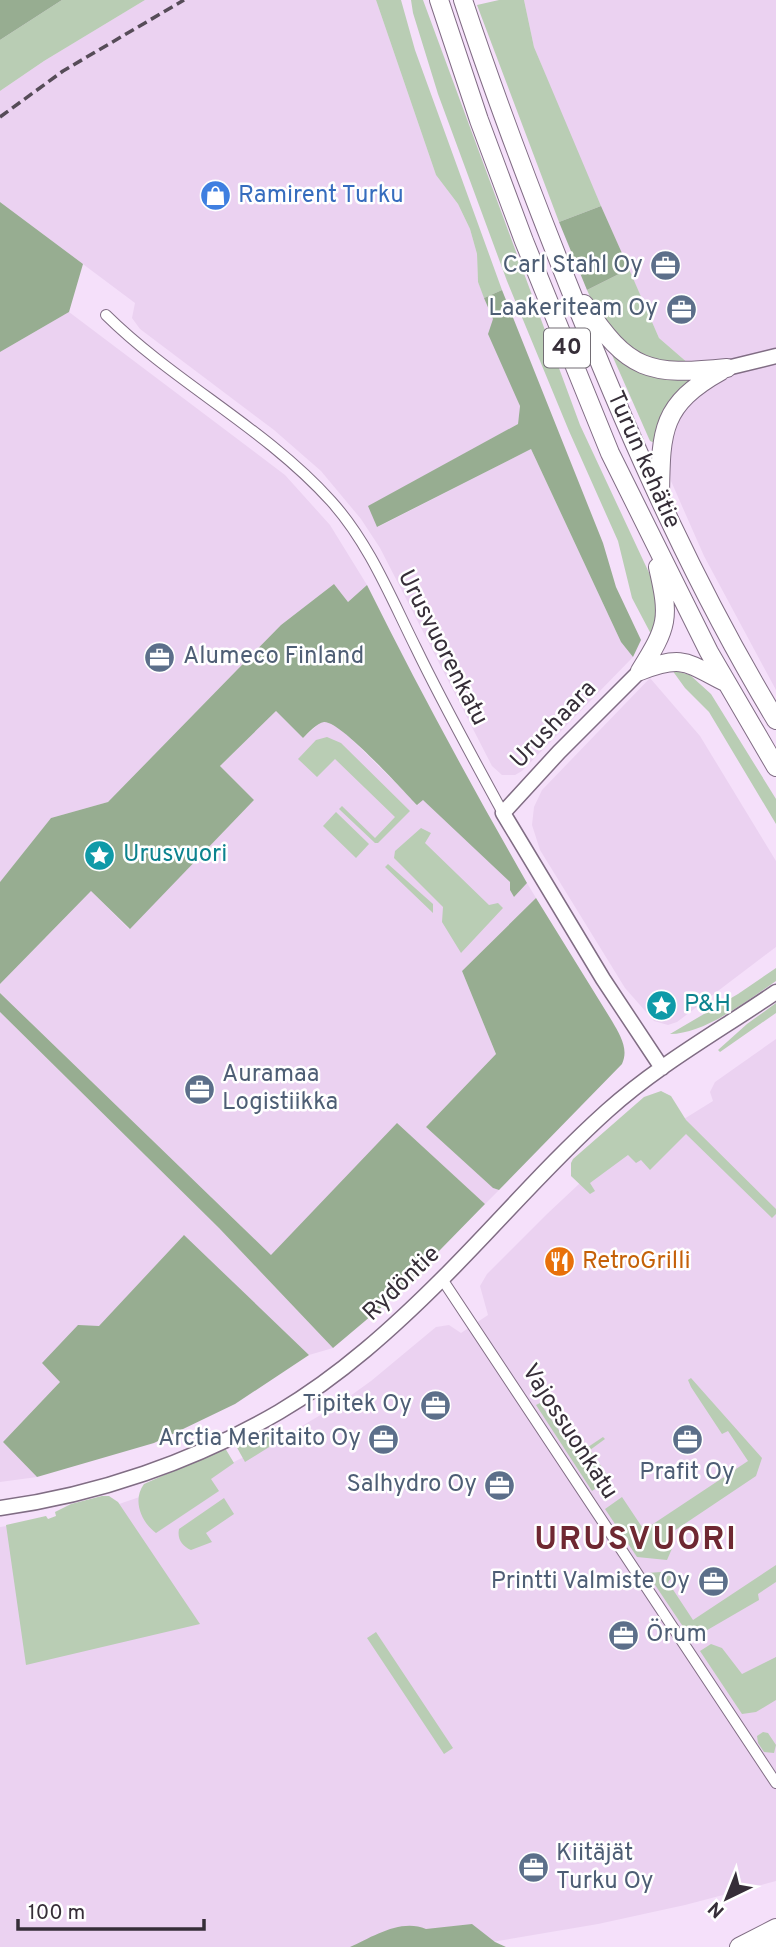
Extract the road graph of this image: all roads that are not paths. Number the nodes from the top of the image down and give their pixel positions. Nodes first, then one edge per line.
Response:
1 (439, 0) edge
2 (463, 0) edge
3 (563, 272) junction
4 (106, 315) dead end
5 (776, 356) edge
6 (727, 368) junction
7 (660, 503) junction
8 (652, 540) junction
9 (640, 671) junction
10 (727, 683) junction
11 (776, 720) edge
12 (776, 767) edge
13 (503, 813) junction
14 (776, 992) edge
15 (662, 1068) junction
16 (442, 1279) junction
17 (0, 1508) edge
18 (776, 1783) edge
19 (776, 1928) edge
20 (776, 1944) edge
21 (739, 1947) edge
22 (766, 1947) edge

1 - 8 highway, Turun kehätie / 40
2 - 3 highway, Turun kehätie / 40
3 - 6 highway
3 - 7 highway, Turun kehätie / 40
4 - 13 street, Urusvuorenkatu
5 - 6 street
6 - 7 highway
7 - 11 highway, Turun kehätie / 40
8 - 9 highway
8 - 10 highway, Turun kehätie / 40
9 - 10 highway
9 - 13 street, Urushaara
10 - 12 highway, Turun kehätie / 40
13 - 15 street, Urusvuorenkatu
14 - 15 street, Rydöntie
15 - 16 street, Rydöntie
16 - 17 street, Rydöntie
16 - 18 street, Vajossuonkatu
19 - 21 highway
20 - 22 highway

